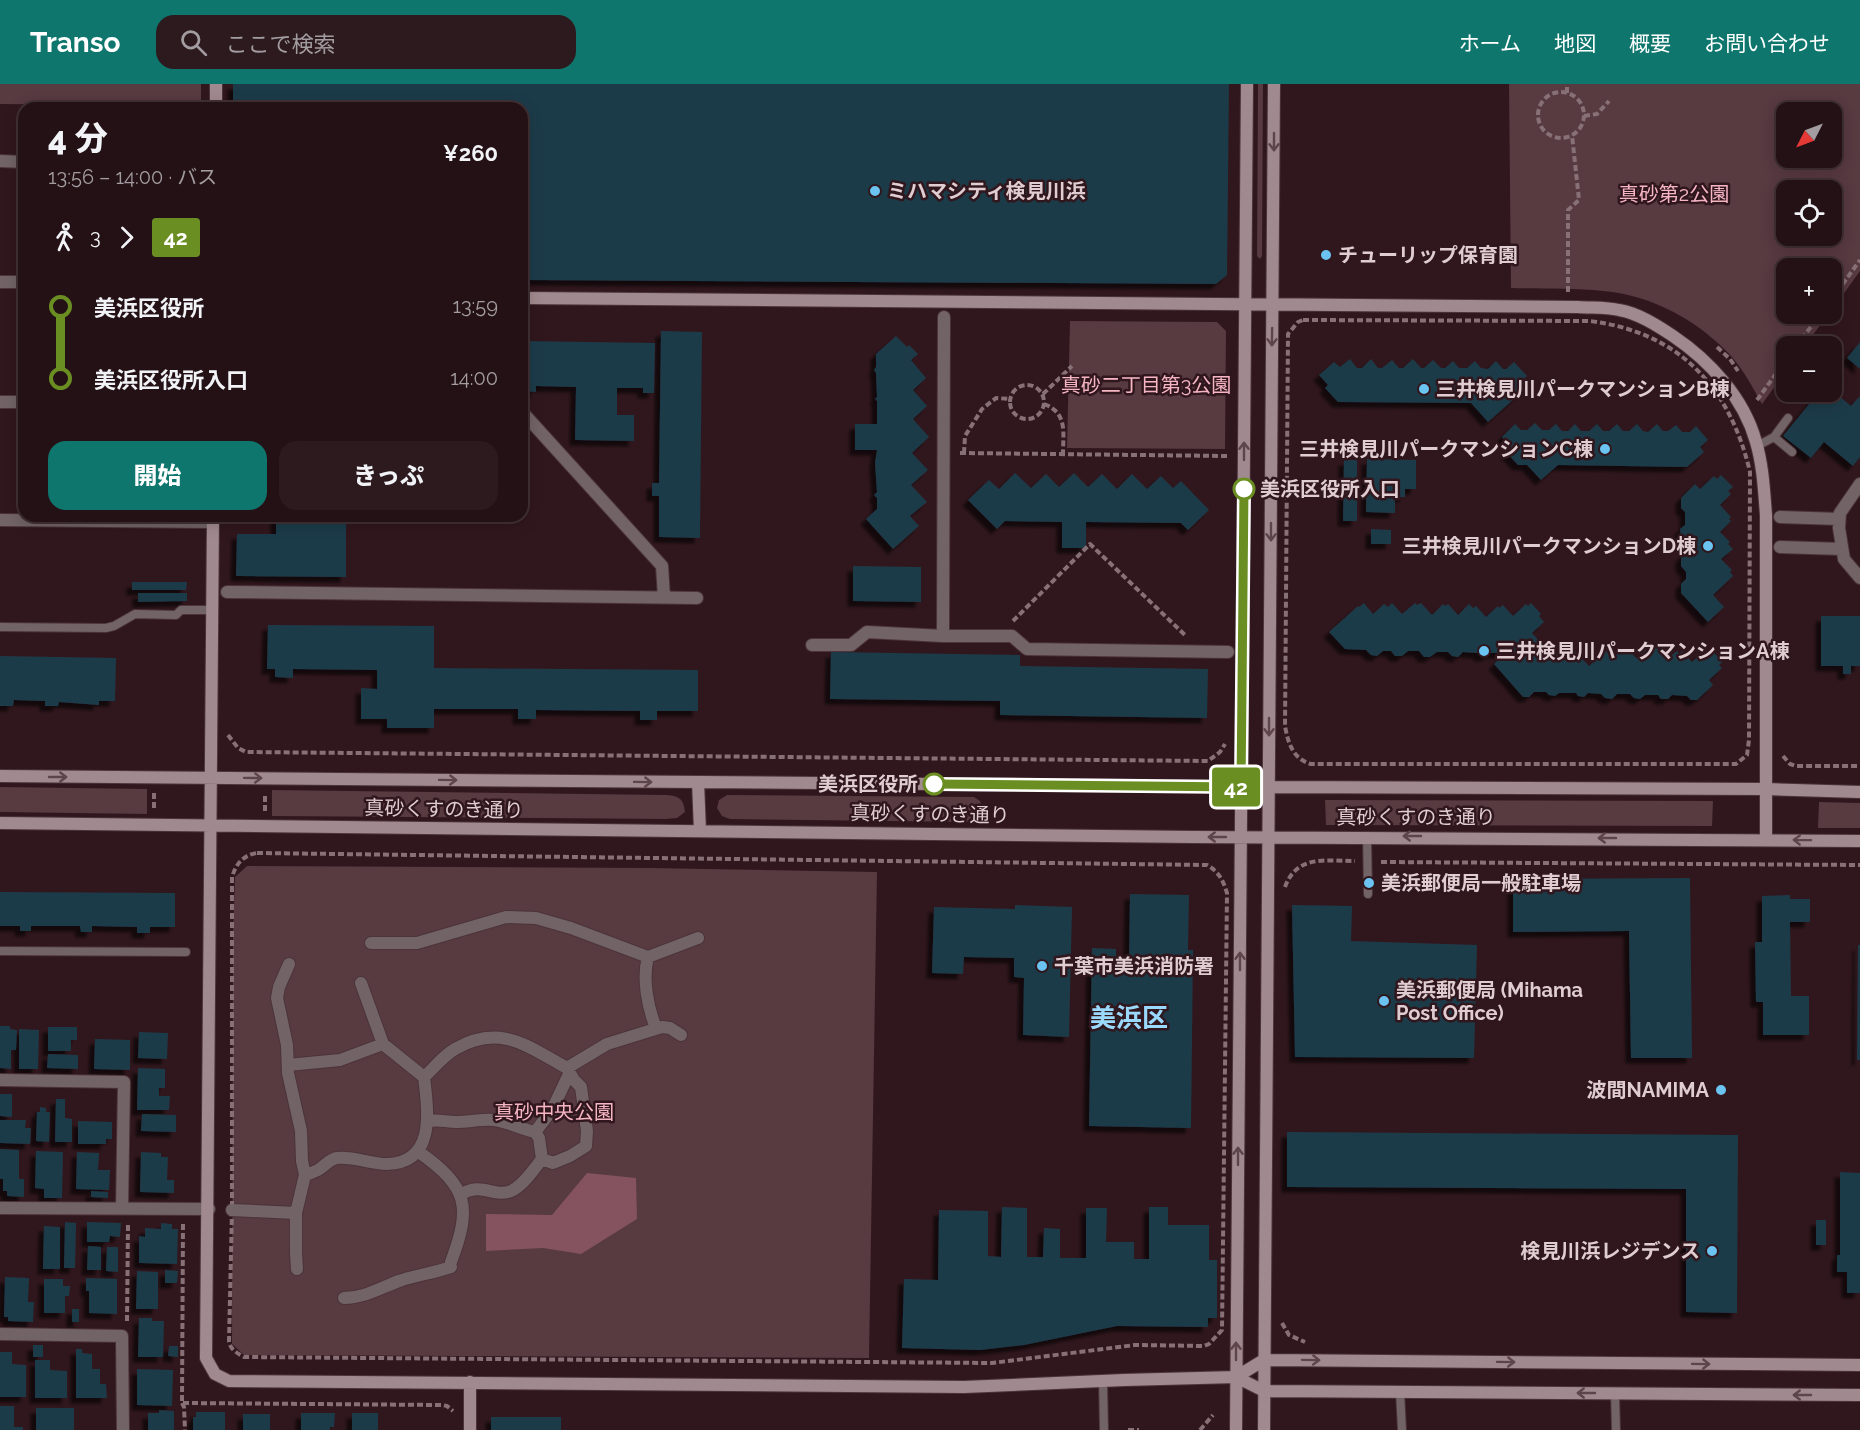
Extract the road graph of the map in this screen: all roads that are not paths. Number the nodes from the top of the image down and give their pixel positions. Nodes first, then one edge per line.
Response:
1 (216, 84) edge
2 (1247, 84) edge
3 (1274, 84) edge
4 (216, 102) edge
5 (0, 161) edge
6 (18, 162) edge
7 (0, 282) edge
8 (18, 282) edge
9 (528, 298) edge
10 (1245, 305) junction
11 (1273, 305) junction
12 (944, 317) dead end
13 (0, 402) edge
14 (18, 402) edge
15 (528, 418) edge
16 (1788, 418) dead end
17 (1774, 437) junction
18 (1757, 446) junction
19 (1792, 452) dead end
20 (1860, 484) edge
21 (1780, 517) dead end
22 (1839, 519) junction
23 (0, 520) edge
24 (18, 520) edge
25 (213, 522) edge
26 (1780, 547) dead end
27 (1842, 549) junction
28 (1860, 578) edge
29 (227, 592) dead end
30 (664, 597) junction
31 (697, 598) dead end
32 (213, 610) junction
33 (0, 627) edge
34 (943, 636) junction
35 (812, 645) dead end
36 (1228, 652) dead end
37 (0, 776) edge
38 (212, 778) junction
39 (698, 782) junction
40 (1241, 787) junction
41 (1269, 787) junction
42 (1766, 789) junction
43 (1860, 792) edge
44 (0, 823) edge
45 (211, 826) junction
46 (700, 831) junction
47 (1240, 836) junction
48 (1268, 836) junction
49 (1367, 836) junction
50 (1766, 839) junction
51 (1860, 841) edge
52 (1368, 894) dead end
53 (698, 938) dead end
54 (371, 943) dead end
55 (0, 951) edge
56 (186, 952) dead end
57 (648, 957) junction
58 (289, 964) dead end
59 (361, 983) dead end
60 (656, 1028) junction
61 (681, 1035) dead end
62 (383, 1044) junction
63 (288, 1065) junction
64 (568, 1071) junction
65 (424, 1077) junction
66 (0, 1080) edge
67 (428, 1121) junction
68 (535, 1132) junction
69 (418, 1152) junction
70 (542, 1159) junction
71 (305, 1175) junction
72 (460, 1195) junction
73 (0, 1208) edge
74 (122, 1209) junction
75 (208, 1209) junction
76 (232, 1210) road end
77 (296, 1213) junction
78 (297, 1269) dead end
79 (344, 1298) dead end
80 (0, 1334) edge
81 (1264, 1360) junction
82 (1860, 1365) edge
83 (1236, 1377) junction
84 (1103, 1381) junction
85 (470, 1382) junction
86 (1264, 1390) junction
87 (1400, 1392) junction
88 (1615, 1393) junction
89 (1860, 1395) edge
90 (123, 1430) edge
91 (470, 1430) edge
92 (1104, 1430) edge
93 (1236, 1430) edge
94 (1264, 1430) edge
95 (1402, 1430) edge
96 (1616, 1430) edge

1 - 4 street
2 - 10 street
3 -> 11 street
5 - 6 street
7 - 8 street
9 - 10 street
10 - 11 street
40 -> 10 street
11 - 18 street
11 -> 41 street
12 - 34 street
13 - 14 street
15 - 30 street
16 - 17 lane
17 - 18 lane
17 - 19 lane
18 - 42 street
20 - 22 street
21 - 22 street
22 - 27 street
23 - 24 street
25 - 32 street
26 - 27 street
27 - 28 street
29 - 30 street
30 - 31 street
32 - 33 lane
32 - 38 street
34 - 35 street
34 - 36 street
37 -> 38 street, 真砂くすのき通り
38 -> 39 street, 真砂くすのき通り
38 - 45 street
39 - 40 street, 真砂くすのき通り
39 - 46 street
40 - 41 street, 真砂くすのき通り
40 - 47 street
41 - 42 street, 真砂くすのき通り
41 - 48 street
42 - 43 street, 真砂くすのき通り
42 - 50 street
44 - 45 street, 真砂くすのき通り
45 - 46 street, 真砂くすのき通り
45 - 75 street
47 -> 46 street, 真砂くすのき通り
47 - 48 street, 真砂くすのき通り
83 -> 47 street
48 - 49 street, 真砂くすのき通り
48 - 81 street
50 -> 49 street, 真砂くすのき通り
49 - 52 lane
51 -> 50 street, 真砂くすのき通り
53 - 57 street
54 - 57 street
55 - 56 lane
57 - 60 street
58 - 63 street
59 - 62 street
60 - 61 street
60 - 64 street
62 - 63 street
62 - 65 street
63 - 71 street
64 - 65 street
64 - 68 street
64 - 70 street
65 - 67 street
66 - 74 street
67 - 68 street
67 - 69 street
68 - 70 street
69 - 71 street
69 - 72 street
70 - 72 street
71 - 77 street
72 - 79 street
73 - 74 street
74 - 75 street
75 - 85 street
76 - 77 street
77 - 78 street
80 - 90 street
81 -> 82 street
81 - 83 street
81 - 86 street
83 - 84 street
83 - 86 street
83 - 93 street
84 - 85 street
84 - 92 lane
85 - 91 street
86 - 87 street
86 - 94 street
88 -> 87 street
87 - 95 lane
89 -> 88 street
88 - 96 lane

